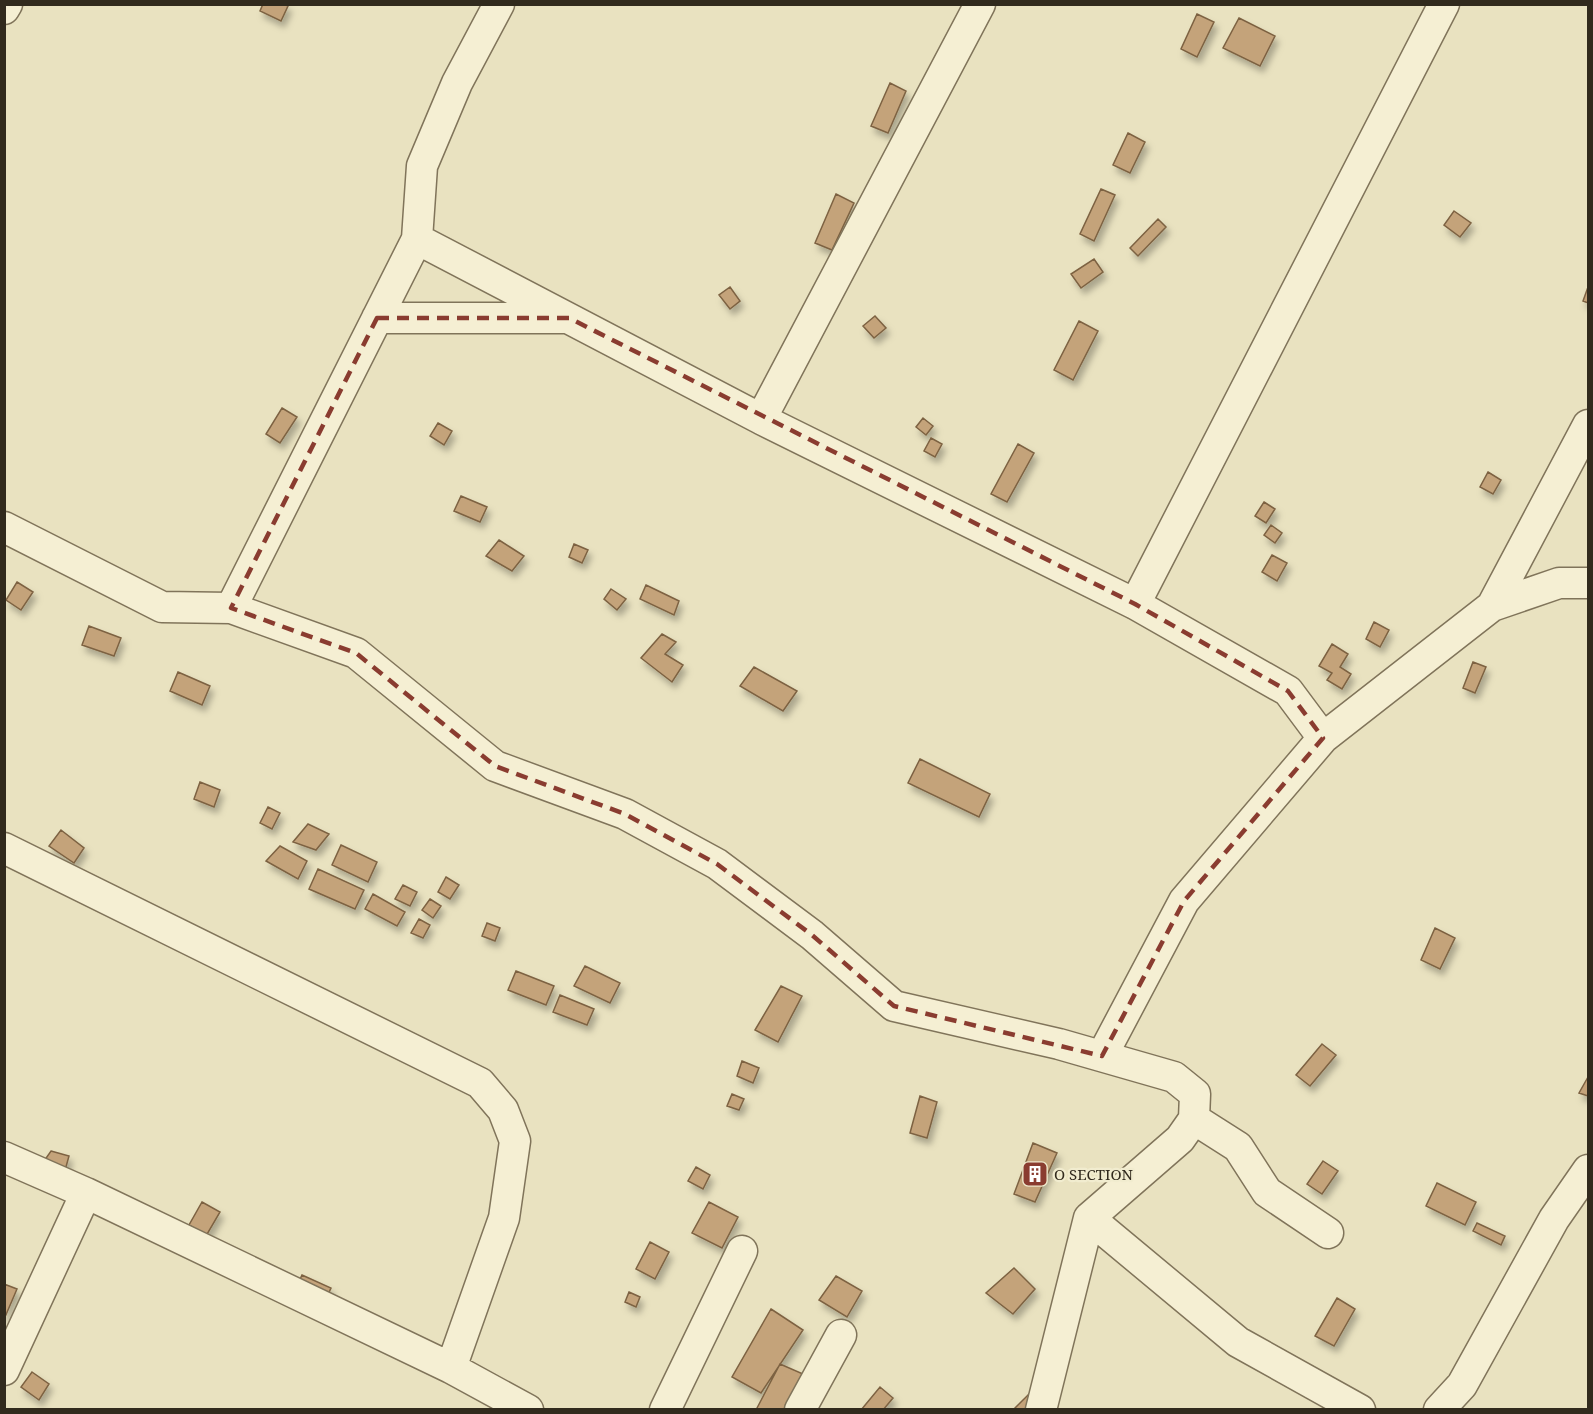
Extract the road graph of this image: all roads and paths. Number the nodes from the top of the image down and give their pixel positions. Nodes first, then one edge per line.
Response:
1 (7, 4) edge
2 (499, 4) edge
3 (980, 4) edge
4 (1444, 4) edge
5 (4, 9) edge
6 (417, 239) junction
7 (377, 318) junction
8 (569, 318) junction
9 (761, 419) junction
10 (1588, 424) edge
11 (4, 527) edge
12 (1588, 583) edge
13 (1135, 604) junction
14 (1492, 606) junction
15 (231, 608) junction
16 (1323, 738) junction
17 (4, 848) edge
18 (1102, 1056) junction
19 (1194, 1119) junction
20 (4, 1158) edge
21 (1588, 1170) edge
22 (86, 1193) junction
23 (1089, 1218) junction
24 (1328, 1233) dead end
25 (742, 1251) dead end
26 (841, 1335) dead end
27 (451, 1368) junction
28 (4, 1370) edge
29 (528, 1410) edge
30 (665, 1410) edge
31 (800, 1410) edge
32 (1041, 1410) edge
33 (1359, 1410) edge
34 (1439, 1410) edge

1 - 5 street
2 - 6 street
3 - 9 street
4 - 13 street
6 - 7 street
6 - 8 street
7 - 8 street
7 - 15 street
8 - 9 street
9 - 13 street
10 - 14 street
11 - 15 street
12 - 14 street
13 - 16 street
14 - 16 street
15 - 18 street
16 - 18 street
17 - 27 street
18 - 19 street
19 - 23 street
19 - 24 street
20 - 22 street
21 - 34 street
22 - 27 street
22 - 28 street
23 - 32 street
23 - 33 street
25 - 30 street
26 - 31 street
27 - 29 street

